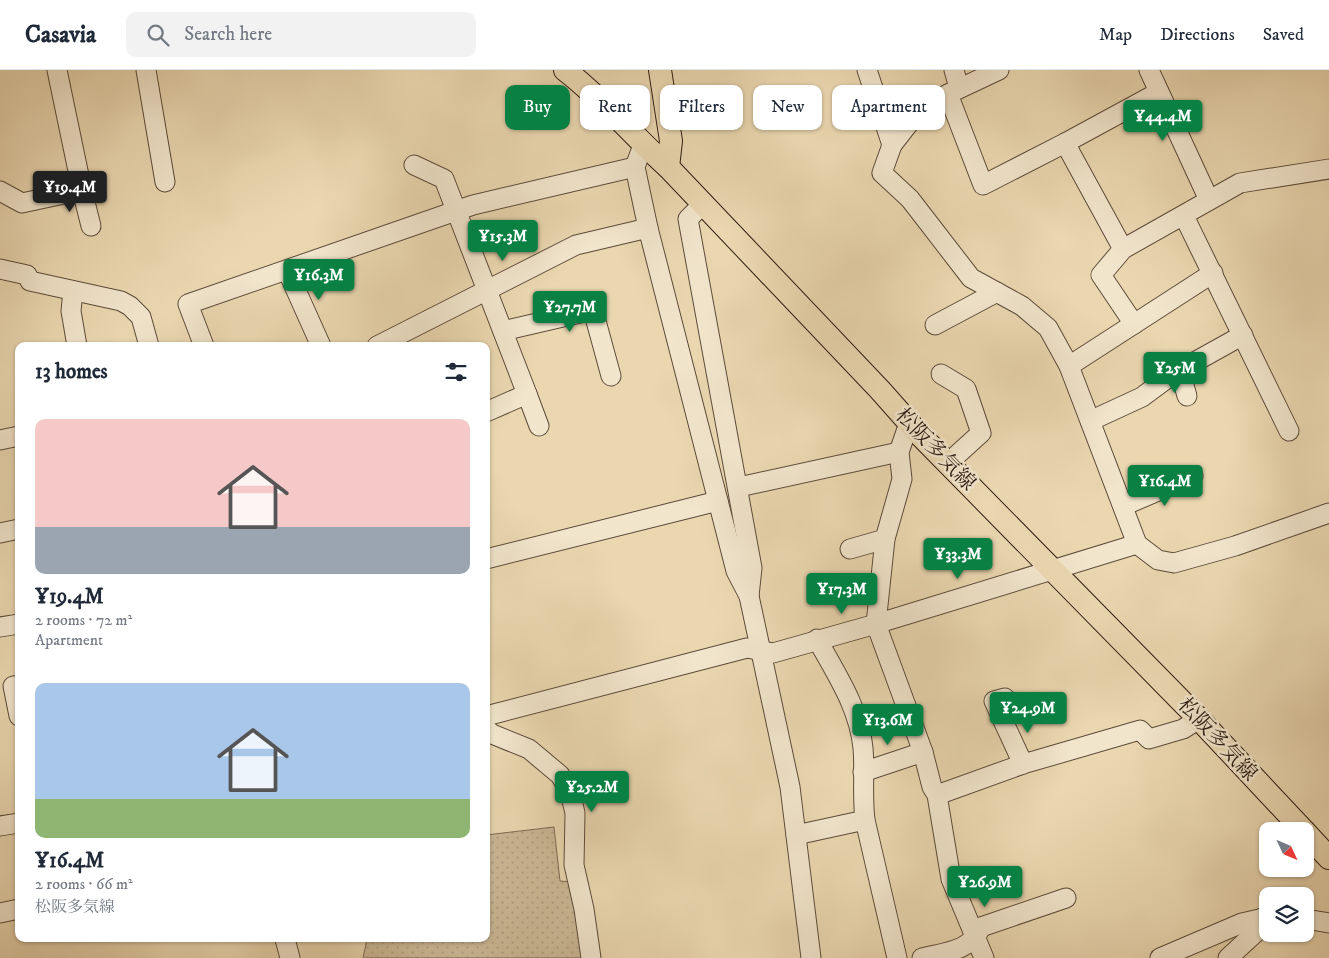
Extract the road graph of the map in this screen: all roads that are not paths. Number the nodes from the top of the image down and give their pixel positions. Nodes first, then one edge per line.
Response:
1 (57, 70) edge
2 (146, 70) edge
3 (565, 70) edge
4 (660, 70) edge
5 (867, 70) edge
6 (954, 70) edge
7 (999, 70) edge
8 (1149, 70) edge
9 (953, 91) junction
10 (1158, 92) junction
11 (1065, 143) junction
12 (643, 145) junction
13 (892, 145) junction
14 (414, 165) dead end
15 (635, 167) junction
16 (668, 168) junction
17 (1329, 169) edge
18 (165, 182) dead end
19 (82, 190) junction
20 (0, 191) edge
21 (1209, 200) junction
22 (703, 204) junction
23 (457, 210) junction
24 (1184, 216) junction
25 (91, 226) dead end
26 (648, 228) junction
27 (1123, 249) junction
28 (0, 269) edge
29 (287, 270) junction
30 (1213, 273) junction
31 (487, 289) junction
32 (74, 290) junction
33 (997, 292) junction
34 (1134, 324) junction
35 (935, 325) dead end
36 (504, 331) junction
37 (1243, 335) junction
38 (76, 342) edge
39 (148, 342) edge
40 (202, 342) edge
41 (319, 342) edge
42 (385, 342) edge
43 (1069, 366) junction
44 (1180, 371) junction
45 (941, 374) dead end
46 (611, 376) dead end
47 (527, 394) junction
48 (1187, 396) dead end
49 (490, 410) edge
50 (1090, 421) junction
51 (909, 423) junction
52 (539, 426) dead end
53 (1289, 431) dead end
54 (15, 437) edge
55 (0, 440) edge
56 (899, 452) junction
57 (734, 463) junction
58 (948, 463) junction
59 (710, 468) junction
60 (1193, 476) dead end
61 (738, 487) junction
62 (718, 501) junction
63 (1123, 506) junction
64 (1329, 513) edge
65 (15, 530) edge
66 (0, 533) edge
67 (885, 539) junction
68 (1136, 544) junction
69 (850, 549) dead end
70 (490, 558) edge
71 (1052, 568) junction
72 (749, 596) junction
73 (876, 624) junction
74 (15, 625) edge
75 (0, 628) edge
76 (817, 639) junction
77 (760, 650) junction
78 (1004, 698) dead end
79 (490, 715) edge
80 (1199, 719) junction
81 (490, 732) edge
82 (923, 752) junction
83 (1023, 764) junction
84 (863, 772) junction
85 (937, 795) junction
86 (866, 820) junction
87 (1296, 822) edge
88 (15, 824) edge
89 (0, 826) edge
90 (796, 835) junction
91 (1314, 842) edge
92 (1329, 858) edge
93 (1066, 898) dead end
94 (15, 910) edge
95 (0, 913) edge
96 (1259, 918) edge
97 (1314, 920) edge
98 (1329, 922) edge
99 (1259, 926) edge
100 (977, 938) junction
101 (285, 942) edge
102 (288, 958) edge
103 (591, 958) edge
104 (811, 958) edge
105 (897, 958) edge
106 (922, 958) edge
107 (984, 958) edge
108 (1160, 958) edge
109 (1228, 958) edge

1 - 19 street
2 - 18 street
3 - 12 main road, 松阪多気線
4 - 16 main road
5 - 13 street
6 - 9 street
7 - 9 street
8 - 10 street
9 - 11 street
9 - 13 street
10 - 11 street
10 - 21 street
11 - 27 street
12 - 15 street
12 - 16 main road, 松阪多気線
13 - 33 street
14 - 23 street
15 - 23 street
15 - 26 street
16 - 22 main road, 松阪多気線
17 - 21 street
19 - 20 street
19 - 25 street
21 - 24 street
22 - 51 main road, 松阪多気線
22 - 57 street
23 - 29 street
23 - 31 street
24 - 27 street
24 - 30 street
26 - 31 street
26 - 59 street
27 - 34 street
28 - 32 street
29 - 40 street
29 - 41 street
30 - 34 street
30 - 37 street
31 - 36 street
31 - 42 street
32 - 38 street
32 - 39 street
33 - 35 street
33 - 43 street
34 - 43 street
36 - 46 street
36 - 47 street
37 - 44 street
37 - 53 street
43 - 50 street
44 - 48 street
44 - 50 street
45 - 58 street
47 - 49 street
47 - 52 street
50 - 63 street
51 - 56 street
51 - 58 main road, 松阪多気線
54 - 55 street
56 - 61 street
56 - 67 street
57 - 59 street
57 - 61 street
58 - 71 main road, 松阪多気線
59 - 62 street
60 - 63 street
61 - 72 street
62 - 70 street
62 - 72 street
63 - 68 street
64 - 68 street
65 - 66 street
67 - 69 street
67 - 73 street
68 - 71 street
71 - 73 street
71 - 80 main road, 松阪多気線
72 - 77 street
73 - 76 street
73 - 82 street
74 - 75 street
76 - 77 street
76 - 84 street
77 - 79 street
77 - 90 street
78 - 83 street
80 - 83 street
80 - 87 main road, 松阪多気線
81 - 103 street
82 - 84 street
82 - 85 street
83 - 85 street
84 - 86 street
85 - 100 street
86 - 90 street
86 - 105 street
88 - 89 street
90 - 104 street
91 - 92 main road, 松阪多気線
93 - 100 street
94 - 95 street
96 - 108 street
97 - 98 street
99 - 109 street
100 - 106 street
100 - 107 street
101 - 102 street

